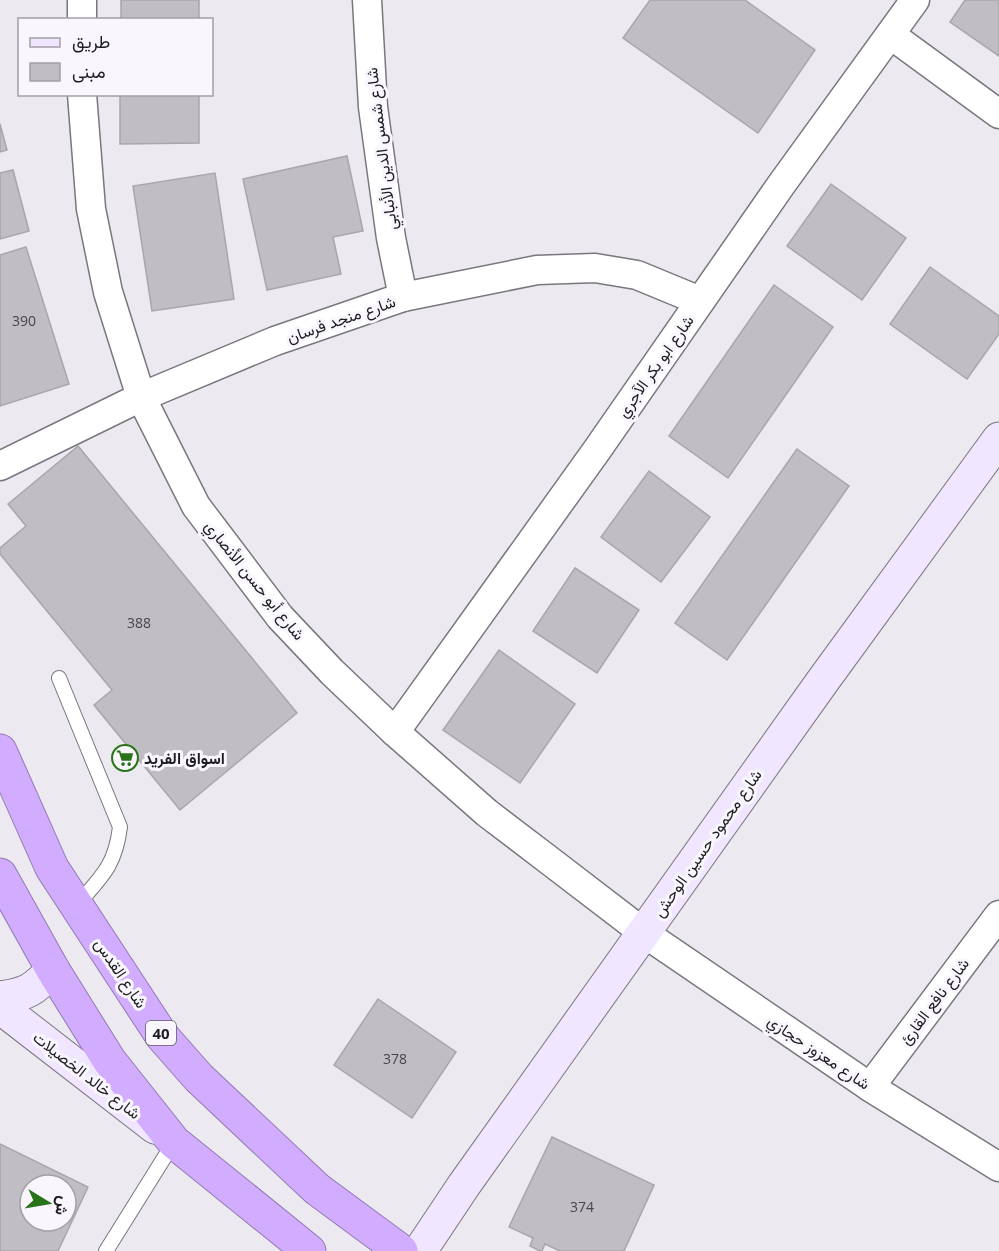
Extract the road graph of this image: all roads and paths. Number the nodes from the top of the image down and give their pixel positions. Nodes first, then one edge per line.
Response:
1 (82, 0) edge
2 (367, 0) edge
3 (915, 0) edge
4 (82, 18) edge
5 (891, 35) junction
6 (82, 96) edge
7 (999, 114) edge
8 (403, 297) junction
9 (700, 301) junction
10 (141, 397) junction
11 (999, 439) edge
12 (0, 465) edge
13 (59, 678) dead end
14 (395, 732) junction
15 (0, 752) edge
16 (0, 875) edge
17 (76, 906) junction
18 (999, 915) edge
19 (644, 933) junction
20 (53, 970) junction
21 (0, 998) edge
22 (0, 1007) edge
23 (870, 1087) junction
24 (174, 1142) junction
25 (999, 1167) edge
26 (106, 1251) edge
27 (309, 1251) edge
28 (401, 1251) edge
29 (420, 1251) edge

1 - 4 street
2 - 8 street, شارع شمس الدين الأنبابي
3 - 5 street, شارع ابو بكر الآجري
5 - 7 street
5 - 9 street, شارع ابو بكر الآجري
6 - 10 street, شارع أبو حسن الأنصاري
8 - 9 street, شارع منجد فرسان
8 - 10 street, شارع منجد فرسان
9 - 14 street, شارع ابو بكر الآجري
10 - 12 street, شارع منجد فرسان
10 - 14 street, شارع أبو حسن الأنصاري
11 - 19 street, شارع محمود حسين الوحش
13 - 17 lane
14 - 19 street, شارع أبو حسن الأنصاري
15 - 17 highway, شارع القدس / 40
16 - 20 highway
17 - 28 highway, شارع القدس / 40
18 - 23 street, شارع نافع القارئ
19 - 23 street, شارع معزوز حجازي
19 - 29 street, شارع محمود حسين الوحش
20 - 21 street
20 - 24 highway
22 - 24 street, شارع خالد الخصيلات
23 - 25 street, شارع معزوز حجازي
24 - 26 lane
24 - 27 highway

